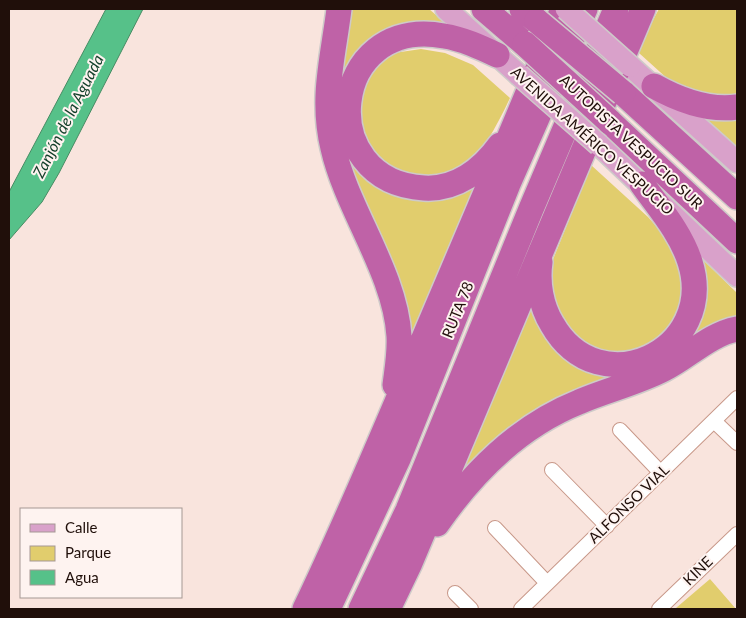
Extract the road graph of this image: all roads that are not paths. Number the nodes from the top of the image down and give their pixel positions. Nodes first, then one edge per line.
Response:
1 (339, 9) edge
2 (446, 9) edge
3 (484, 9) edge
4 (562, 9) edge
5 (566, 9) edge
6 (585, 9) edge
7 (616, 9) edge
8 (642, 13) edge
9 (530, 15) edge
10 (497, 55) junction
11 (654, 86) junction
12 (737, 107) edge
13 (516, 123) junction
14 (737, 162) edge
15 (642, 184) junction
16 (737, 197) edge
17 (737, 241) edge
18 (542, 248) junction
19 (737, 276) edge
20 (737, 329) edge
21 (737, 398) edge
22 (714, 421) junction
23 (388, 424) junction
24 (620, 430) dead end
25 (737, 443) edge
26 (552, 470) dead end
27 (661, 473) junction
28 (607, 526) junction
29 (495, 528) dead end
30 (737, 534) edge
31 (410, 563) junction
32 (547, 583) junction
33 (455, 593) dead end
34 (527, 607) edge
35 (304, 609) edge
36 (328, 609) edge
37 (361, 609) edge
38 (388, 609) edge
39 (471, 609) edge
40 (660, 609) edge

1 - 23 highway
2 - 10 main road, AVENIDA AMÉRICO VESPUCIO
3 - 17 highway, AUTOPISTA VESPUCIO SUR, bridge
4 - 13 highway
5 - 11 main road, bridge
6 - 36 highway, RUTA 78
7 - 37 highway, RUTA 78
8 - 18 highway
9 - 16 highway, AUTOPISTA VESPUCIO SUR, bridge
10 - 13 highway
10 - 15 main road, AVENIDA AMÉRICO VESPUCIO, bridge
11 - 12 highway
11 - 14 main road
13 - 23 highway
15 - 18 highway
15 - 19 main road, AVENIDA AMÉRICO VESPUCIO
18 - 31 highway
20 - 31 highway
21 - 22 street, ALFONSO VIAL
22 - 25 street
22 - 27 street, ALFONSO VIAL
23 - 35 highway
24 - 27 street
26 - 28 street
27 - 28 street, ALFONSO VIAL
28 - 32 street, ALFONSO VIAL
29 - 32 street
30 - 40 street, KINE
31 - 38 highway
32 - 34 street, ALFONSO VIAL
33 - 39 street

